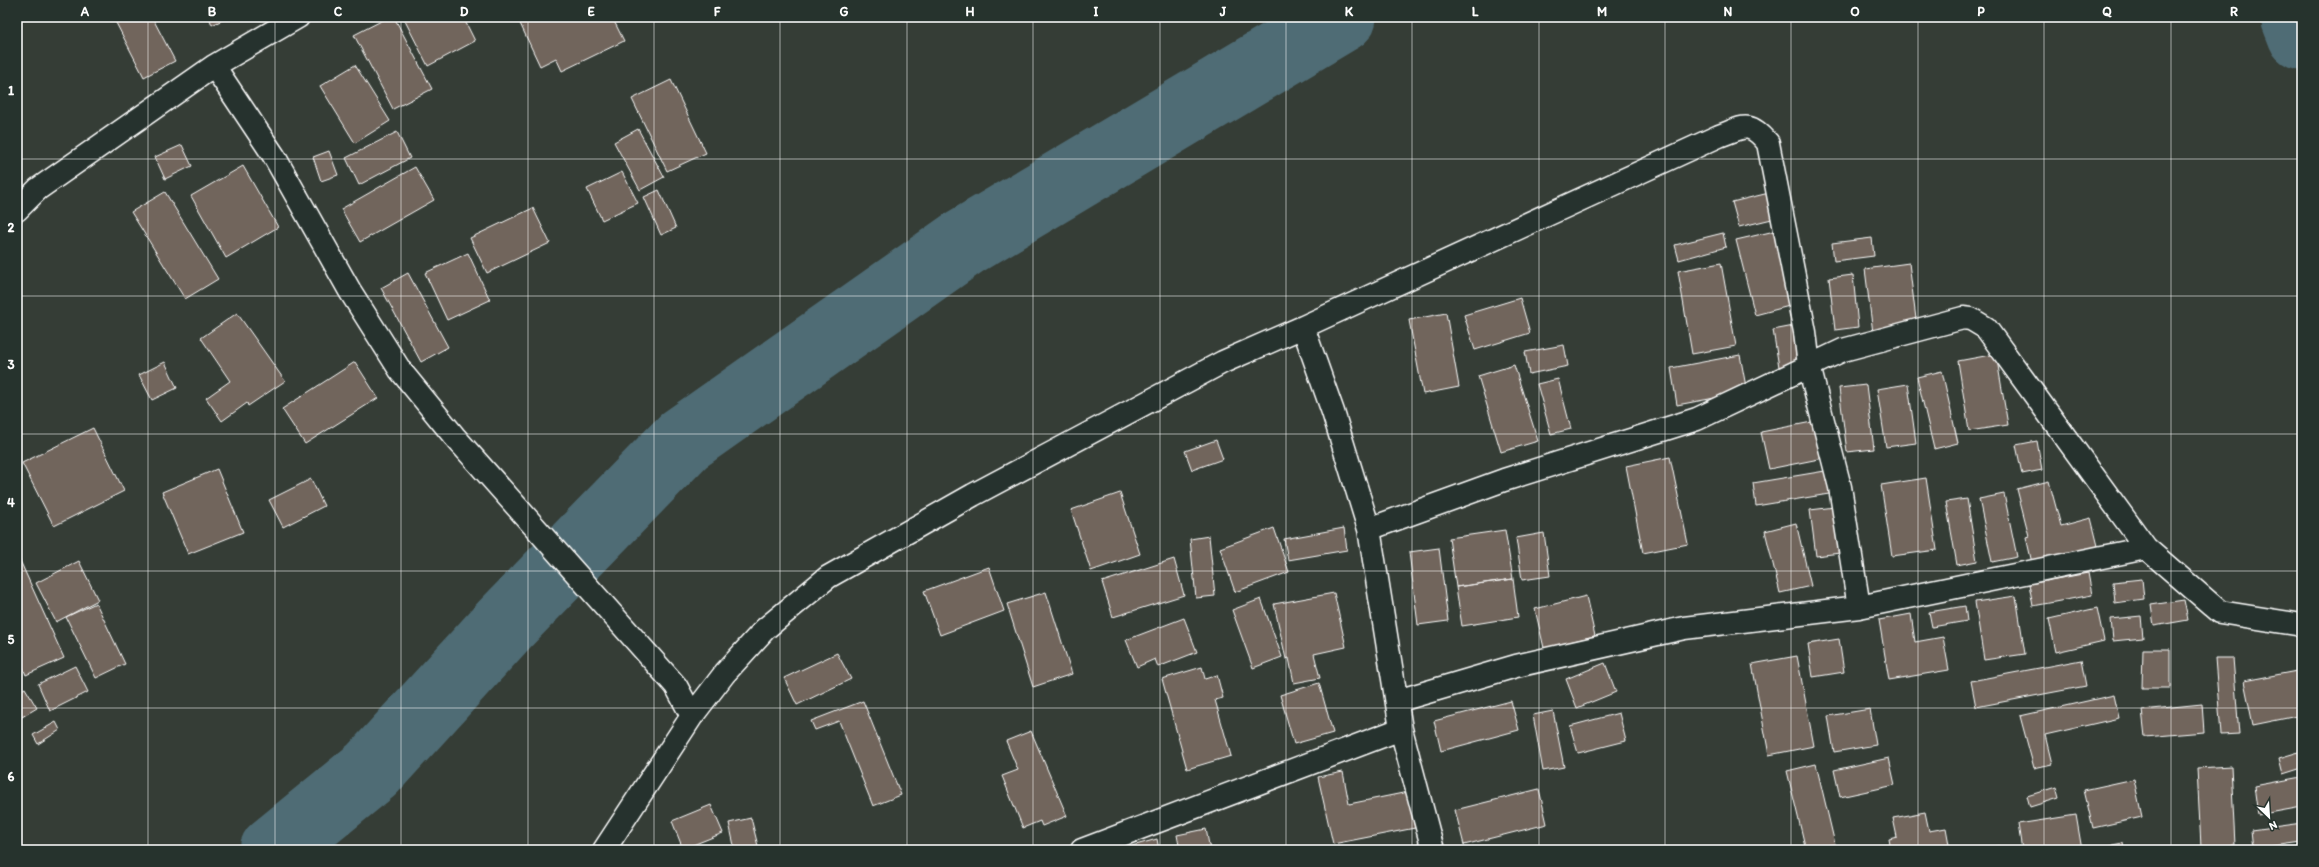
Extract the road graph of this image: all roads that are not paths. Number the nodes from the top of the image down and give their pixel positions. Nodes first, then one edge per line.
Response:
1 (298, 17) edge
2 (214, 66) junction
3 (17, 210) edge
4 (1303, 327) junction
5 (1809, 366) junction
6 (1369, 529) junction
7 (2146, 548) junction
8 (1859, 608) junction
9 (2302, 625) edge
10 (1397, 701) junction
11 (692, 716) junction
12 (1401, 729) junction
13 (604, 850) edge
14 (1082, 850) edge
15 (1433, 850) edge

1 - 2 street
2 - 3 street
2 - 11 street
4 - 5 street
4 - 6 street
4 - 11 street
5 - 6 street
5 - 7 street
5 - 8 street
6 - 10 street
7 - 8 street
7 - 9 street
8 - 10 street
10 - 12 street
11 - 13 street
12 - 14 street
12 - 15 street

